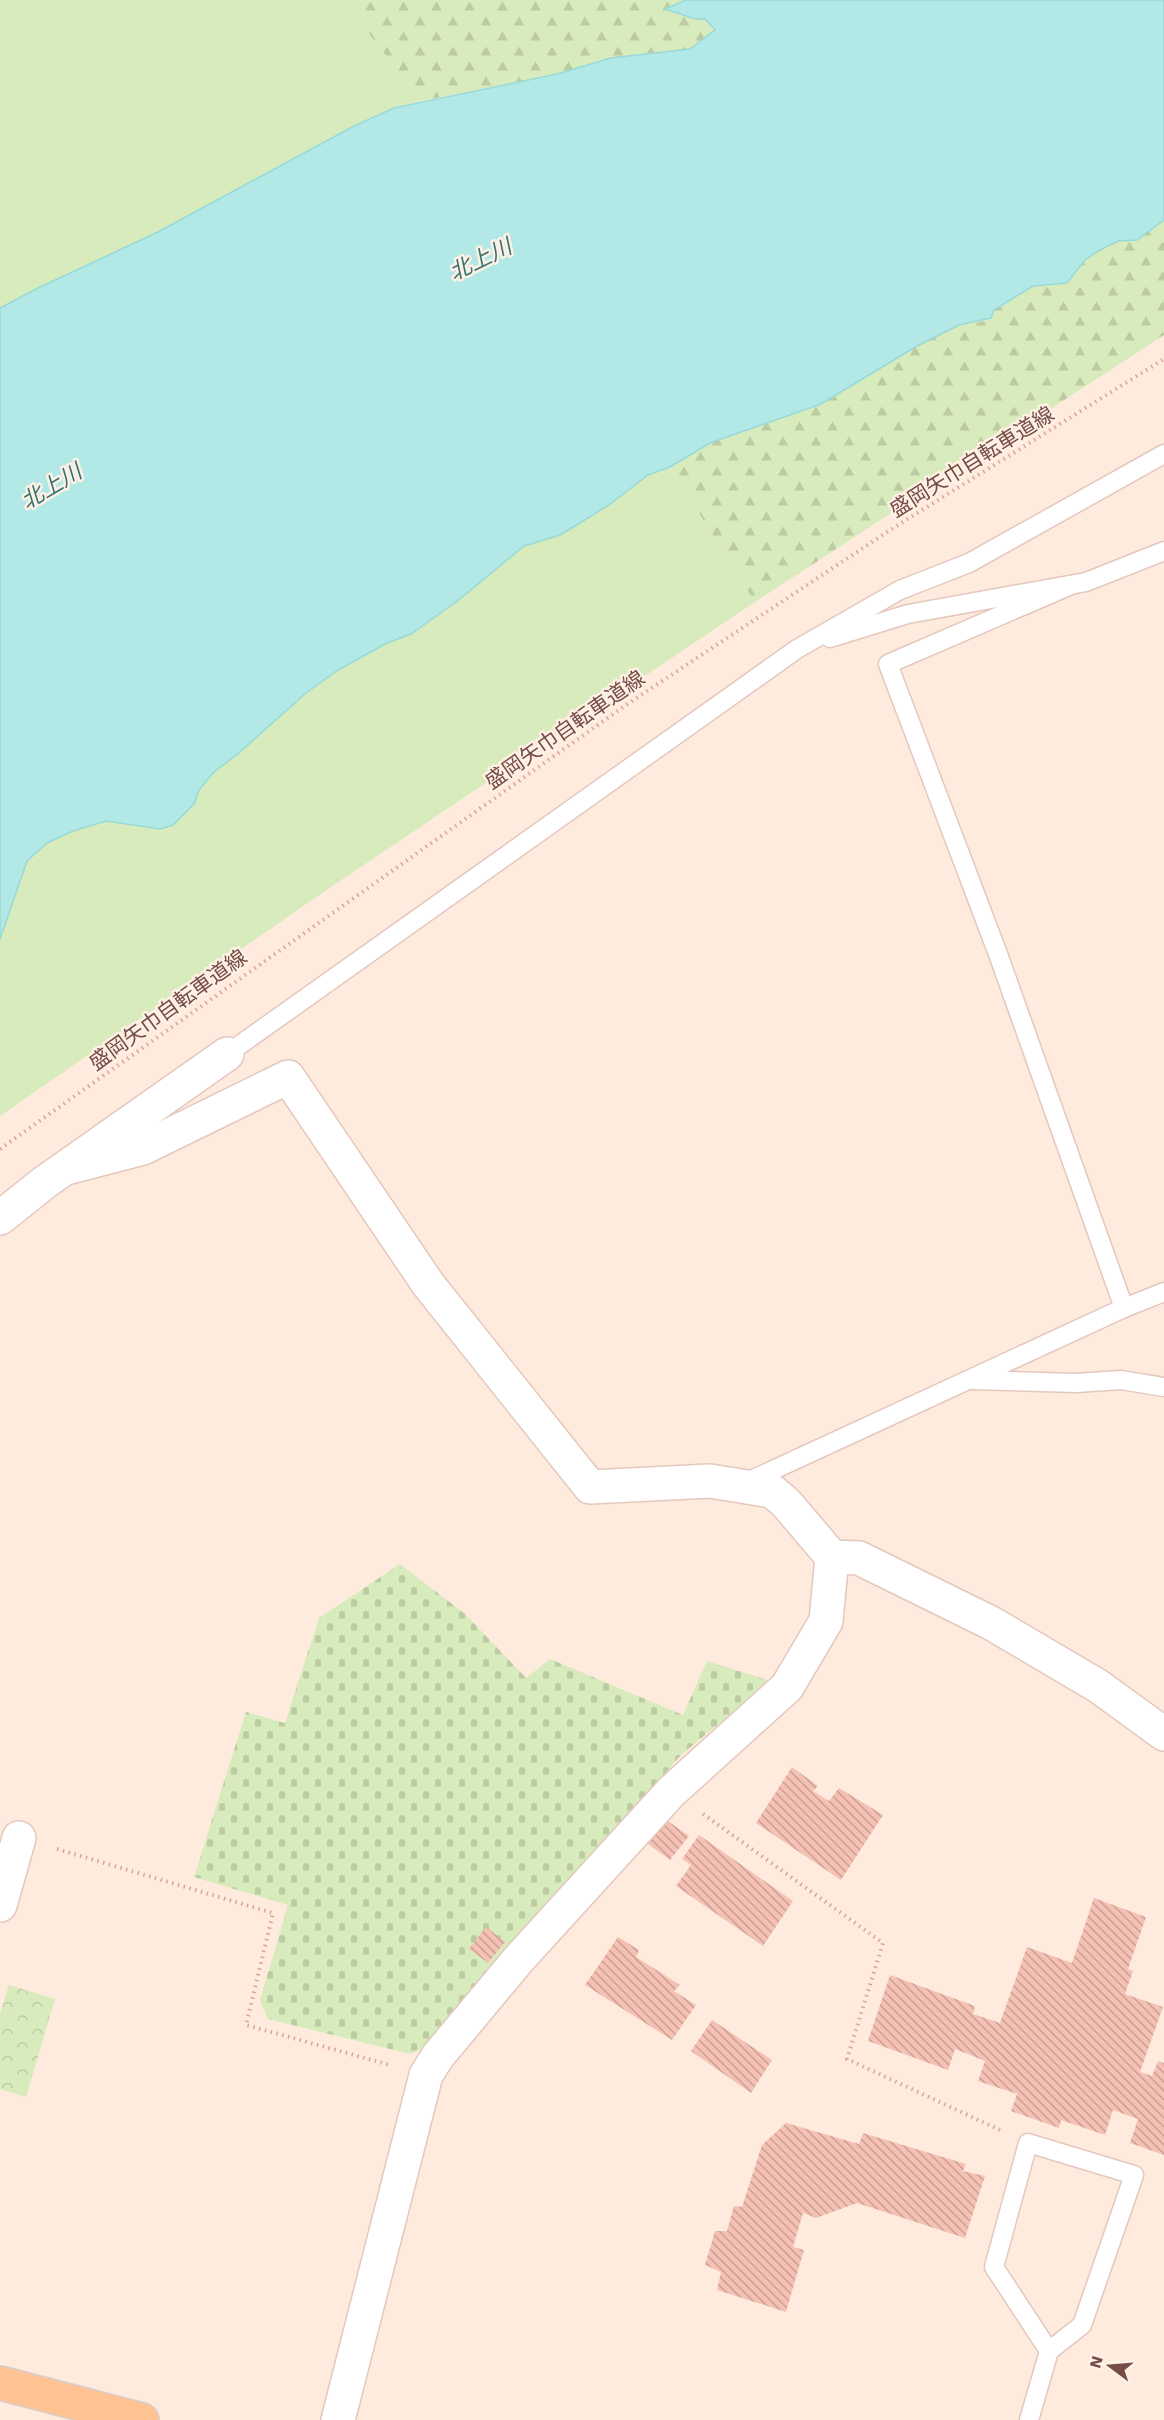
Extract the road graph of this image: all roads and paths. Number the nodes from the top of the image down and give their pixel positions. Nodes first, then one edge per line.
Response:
1 (1164, 359) edge
2 (1164, 454) edge
3 (1164, 551) edge
4 (1071, 585) junction
5 (797, 649) junction
6 (226, 1054) joint
7 (0, 1149) edge
8 (66, 1168) junction
9 (0, 1218) edge
10 (1164, 1292) edge
11 (1124, 1308) junction
12 (968, 1380) junction
13 (1164, 1387) edge
14 (738, 1486) junction
15 (832, 1557) junction
16 (1164, 1734) edge
17 (671, 1792) junction
18 (19, 1838) joint
19 (0, 1905) edge
20 (426, 2075) junction
21 (1028, 2143) junction
22 (1049, 2351) junction
23 (0, 2384) edge
24 (142, 2420) edge
25 (339, 2420) edge
26 (1029, 2420) edge

1 - 7 path, 盛岡矢巾自転車道線
2 - 5 lane
3 - 4 lane
4 - 5 lane
4 - 11 lane
5 - 6 lane
6 - 8 street
8 - 9 street
8 - 14 street
10 - 11 lane
11 - 12 lane
12 - 13 lane
12 - 14 lane
14 - 15 street
15 - 16 street
15 - 17 street
17 - 20 street
17 - 21 path
18 - 19 street
18 - 20 path
20 - 25 street
21 - 22 lane
21 - 22 lane
22 - 26 lane
23 - 24 main road

